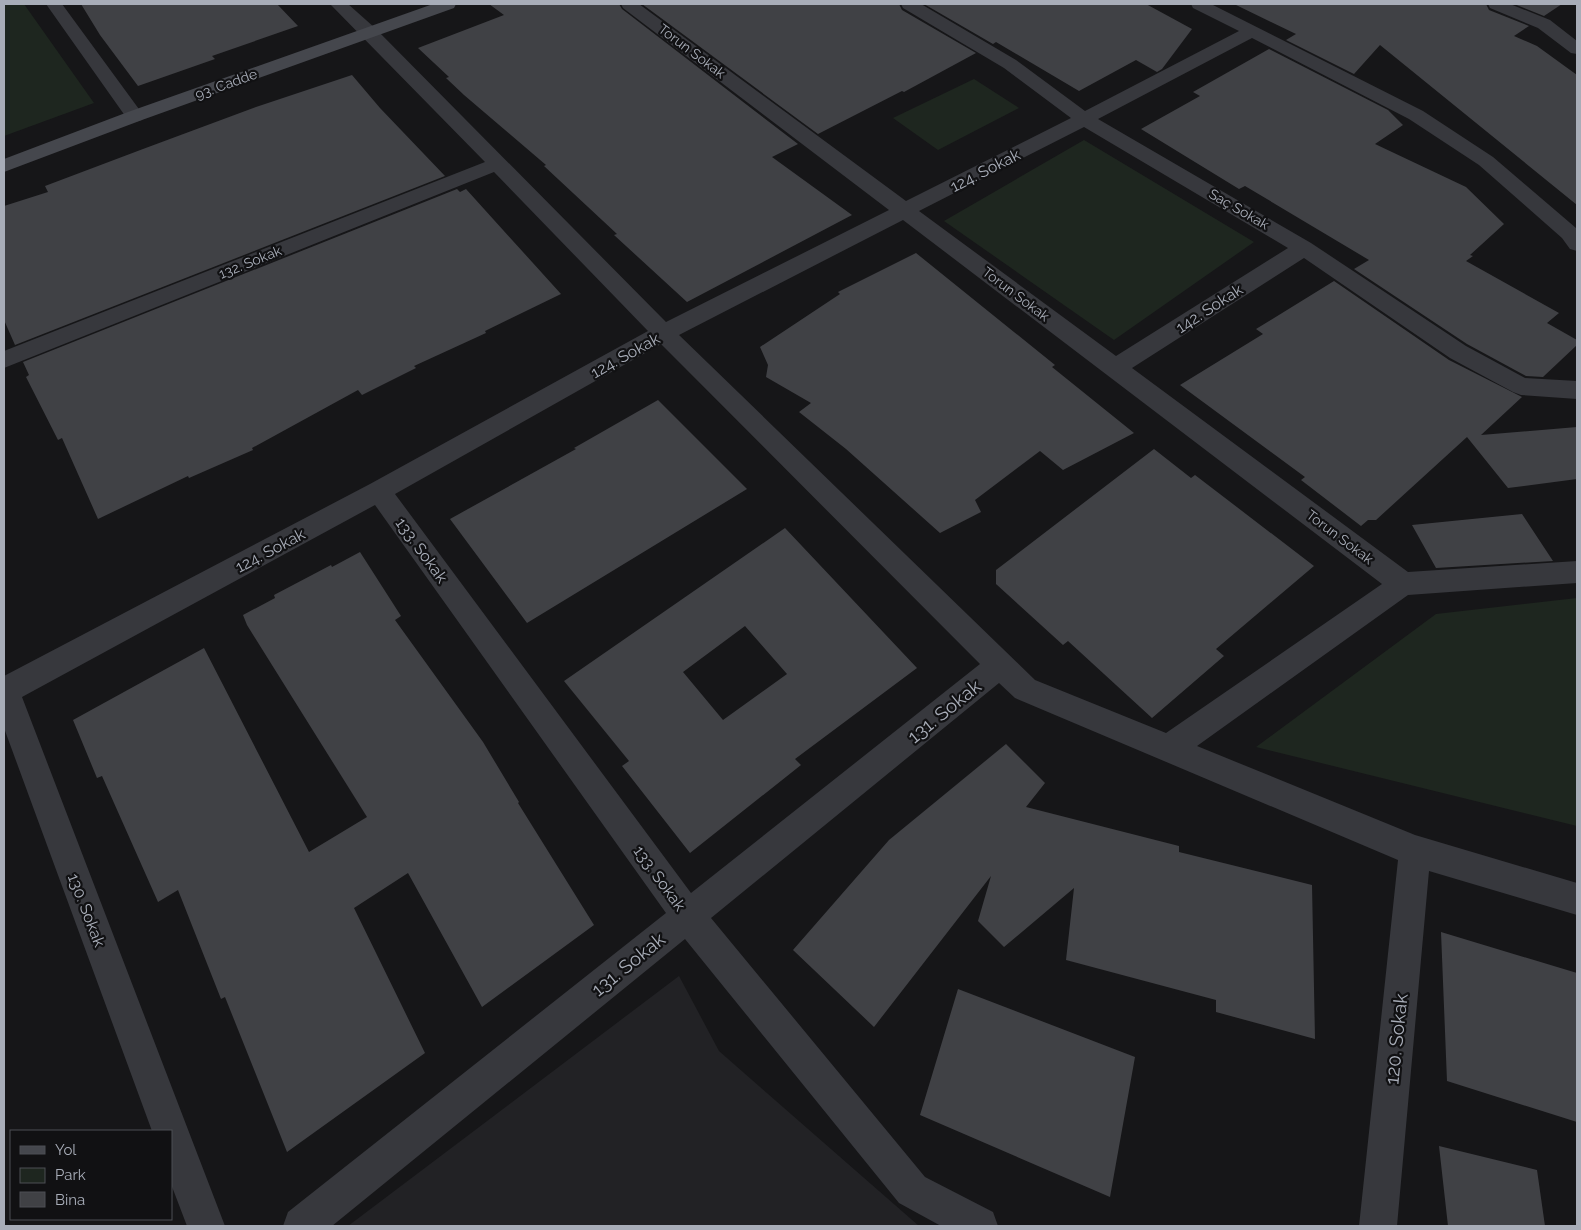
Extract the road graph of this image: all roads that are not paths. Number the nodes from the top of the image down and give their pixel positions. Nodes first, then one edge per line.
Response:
1 (54, 4) edge
2 (338, 4) edge
3 (448, 4) edge
4 (629, 4) edge
5 (909, 4) edge
6 (1199, 4) edge
7 (1496, 4) edge
8 (1253, 30) junction
9 (369, 32) junction
10 (1577, 49) edge
11 (135, 116) junction
12 (1084, 119) junction
13 (497, 164) junction
14 (4, 166) edge
15 (906, 210) junction
16 (1577, 244) edge
17 (1304, 248) junction
18 (663, 333) junction
19 (4, 360) edge
20 (1115, 368) junction
21 (1577, 390) edge
22 (379, 491) junction
23 (1577, 572) edge
24 (1403, 584) junction
25 (1000, 665) junction
26 (4, 691) edge
27 (1168, 749) junction
28 (1415, 851) junction
29 (1577, 899) edge
30 (688, 916) junction
31 (170, 1130) edge
32 (172, 1135) edge
33 (206, 1226) edge
34 (302, 1226) edge
35 (980, 1226) edge
36 (1378, 1226) edge

1 - 11 street
2 - 9 street
3 - 9 main road, 93. Cadde
4 - 15 street, Torun Sokak
5 - 12 street, Saç Sokak
6 - 8 street
7 - 10 street
8 - 12 street, 124. Sokak
8 - 16 street
9 - 11 main road, 93. Cadde
9 - 13 street
11 - 14 main road, 93. Cadde
12 - 15 street, 124. Sokak
12 - 17 street, Saç Sokak
13 - 18 street
13 - 19 street, 132. Sokak
15 - 18 street, 124. Sokak
15 - 20 street, Torun Sokak
17 - 20 street, 142. Sokak
17 - 21 street, Saç Sokak
18 - 22 street, 124. Sokak
18 - 25 street
20 - 24 street, Torun Sokak
22 - 26 street, 124. Sokak
22 - 30 street, 133. Sokak
23 - 24 street
24 - 27 street
25 - 27 street
25 - 30 street, 131. Sokak
26 - 31 street, 130. Sokak
27 - 28 street
28 - 29 street
28 - 36 street, 120. Sokak
30 - 34 street, 131. Sokak
30 - 35 street, 133. Sokak
32 - 33 street, 130. Sokak

